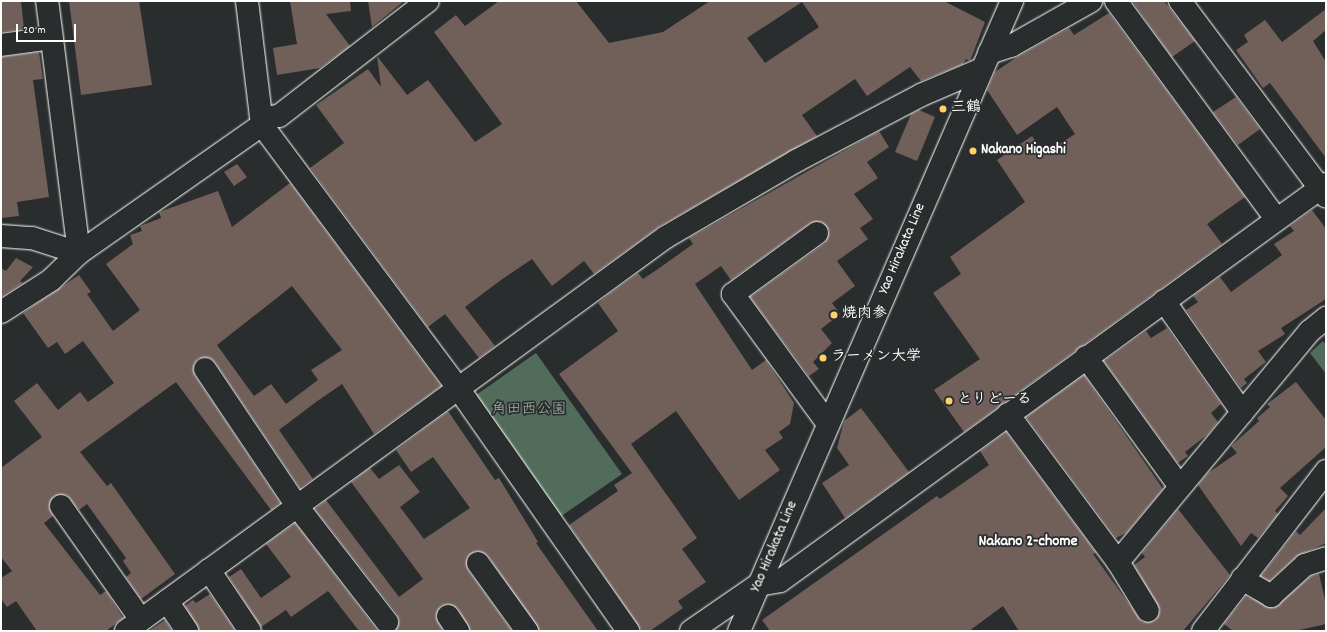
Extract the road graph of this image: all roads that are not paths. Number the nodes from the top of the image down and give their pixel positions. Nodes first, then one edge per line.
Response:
1 (47, 1) edge
2 (247, 1) edge
3 (428, 1) edge
4 (1012, 1) edge
5 (1091, 1) edge
6 (1116, 1) edge
7 (1180, 1) edge
8 (52, 38) junction
9 (1, 45) edge
10 (985, 61) junction
11 (263, 122) junction
12 (1324, 189) edge
13 (1276, 219) junction
14 (817, 233) dead end
15 (1, 236) edge
16 (79, 253) junction
17 (1164, 300) junction
18 (1, 312) edge
19 (1326, 318) edge
20 (1086, 357) junction
21 (205, 369) dead end
22 (458, 388) junction
23 (1242, 412) junction
24 (1008, 414) junction
25 (828, 424) junction
26 (1325, 475) edge
27 (1180, 487) junction
28 (62, 506) dead end
29 (298, 506) junction
30 (1326, 559) edge
31 (1118, 562) junction
32 (478, 563) dead end
33 (209, 570) junction
34 (1242, 579) junction
35 (758, 585) junction
36 (167, 601) junction
37 (1148, 611) dead end
38 (387, 622) dead end
39 (134, 626) edge
40 (187, 631) edge
41 (250, 631) edge
42 (527, 631) edge
43 (628, 631) edge
44 (691, 631) edge
45 (739, 631) edge
46 (1203, 631) edge

1 - 8 street
2 - 11 street
3 - 11 street
4 - 10 street, Yao Hirakata Line
5 - 10 street
6 - 13 street
7 - 12 street
8 - 9 street
8 - 16 street
10 - 22 street
10 - 25 street, Yao Hirakata Line
11 - 16 street
11 - 22 street
12 - 13 street
13 - 17 street
14 - 25 street
15 - 16 street
16 - 18 street
17 - 20 street
17 - 23 street
19 - 23 street
20 - 24 street
20 - 27 street
21 - 29 street
22 - 29 street
22 - 43 street
23 - 27 street
24 - 31 street
24 - 35 street
25 - 35 street, Yao Hirakata Line
26 - 34 street
27 - 31 street
28 - 39 street
29 - 33 street
29 - 38 street
30 - 34 street
31 - 37 street
32 - 42 street
33 - 36 street
33 - 41 street
34 - 46 street
35 - 44 street
35 - 45 street, Yao Hirakata Line
36 - 39 street
36 - 40 street

